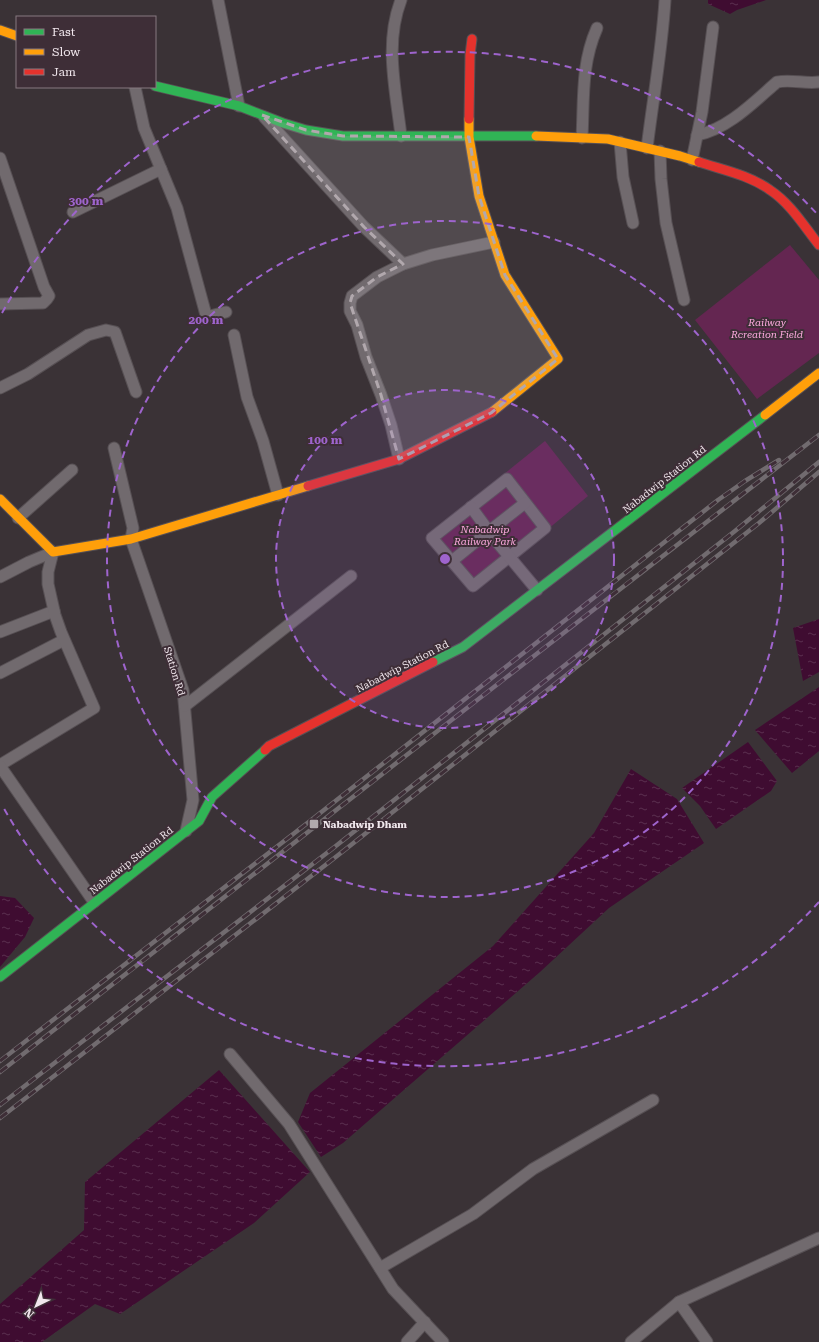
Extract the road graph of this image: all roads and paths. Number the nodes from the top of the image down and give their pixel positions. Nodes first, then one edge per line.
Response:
1 (218, 0) edge
2 (401, 0) edge
3 (664, 0) edge
4 (713, 27) dead end
5 (597, 28) dead end
6 (0, 30) edge
7 (16, 36) edge
8 (472, 39) dead end
9 (819, 82) edge
10 (156, 86) edge
11 (135, 88) edge
12 (239, 106) junction
13 (262, 115) junction
14 (697, 135) junction
15 (401, 136) junction
16 (469, 137) junction
17 (582, 138) junction
18 (620, 142) junction
19 (647, 148) junction
20 (660, 151) junction
21 (0, 158) edge
22 (692, 160) junction
23 (161, 169) junction
24 (73, 212) dead end
25 (633, 223) dead end
26 (494, 242) junction
27 (819, 245) edge
28 (403, 264) junction
29 (684, 300) dead end
30 (0, 304) edge
31 (226, 312) dead end
32 (234, 335) dead end
33 (819, 373) edge
34 (0, 388) edge
35 (136, 392) dead end
36 (114, 448) dead end
37 (399, 459) junction
38 (72, 470) dead end
39 (278, 495) junction
40 (0, 499) edge
41 (525, 503) junction
42 (471, 507) junction
43 (18, 518) junction
44 (488, 531) junction
45 (131, 539) junction
46 (53, 552) junction
47 (510, 556) junction
48 (452, 561) junction
49 (351, 576) dead end
50 (0, 577) edge
51 (537, 590) junction
52 (54, 610) junction
53 (0, 632) edge
54 (64, 640) junction
55 (0, 673) edge
56 (185, 706) junction
57 (0, 766) edge
58 (186, 831) junction
59 (94, 902) junction
60 (0, 977) edge
61 (230, 1054) dead end
62 (653, 1100) dead end
63 (819, 1238) edge
64 (380, 1268) junction
65 (679, 1302) junction
66 (425, 1322) junction
67 (407, 1342) edge
68 (443, 1342) edge
69 (630, 1342) edge
70 (707, 1342) edge

1 - 12 street
2 - 15 street
3 - 19 street
4 - 14 street
5 - 17 street
6 - 7 street
8 - 16 street
9 - 14 street
10 - 12 street
11 - 23 street
12 - 13 street
13 - 15 street
13 - 28 street
14 - 22 street
15 - 16 street
16 - 17 street
16 - 26 street
17 - 18 street
18 - 19 street
18 - 25 street
19 - 20 street
20 - 22 street
20 - 29 street
21 - 30 street
22 - 27 street
23 - 24 street
23 - 31 street
26 - 28 street
26 - 37 street
28 - 37 street
32 - 39 street
33 - 51 street, Nabadwip Station Rd
34 - 35 street
36 - 45 street, Station Rd
37 - 39 street
38 - 43 street
39 - 45 street
40 - 43 street
41 - 42 street
41 - 44 street
41 - 47 street
42 - 44 street
42 - 48 street
43 - 46 street
44 - 47 street
44 - 48 street
45 - 46 street
45 - 56 street, Station Rd
46 - 50 street
46 - 52 street
47 - 48 street
47 - 51 street
49 - 56 street
51 - 58 street, Nabadwip Station Rd
52 - 53 street
52 - 54 street
54 - 55 street
54 - 57 street
56 - 58 street, Station Rd
57 - 59 street
58 - 59 street, Nabadwip Station Rd
59 - 60 street, Nabadwip Station Rd
61 - 64 street
62 - 64 street
63 - 65 street
64 - 66 street
65 - 69 street
65 - 70 street
66 - 67 street
66 - 68 street

